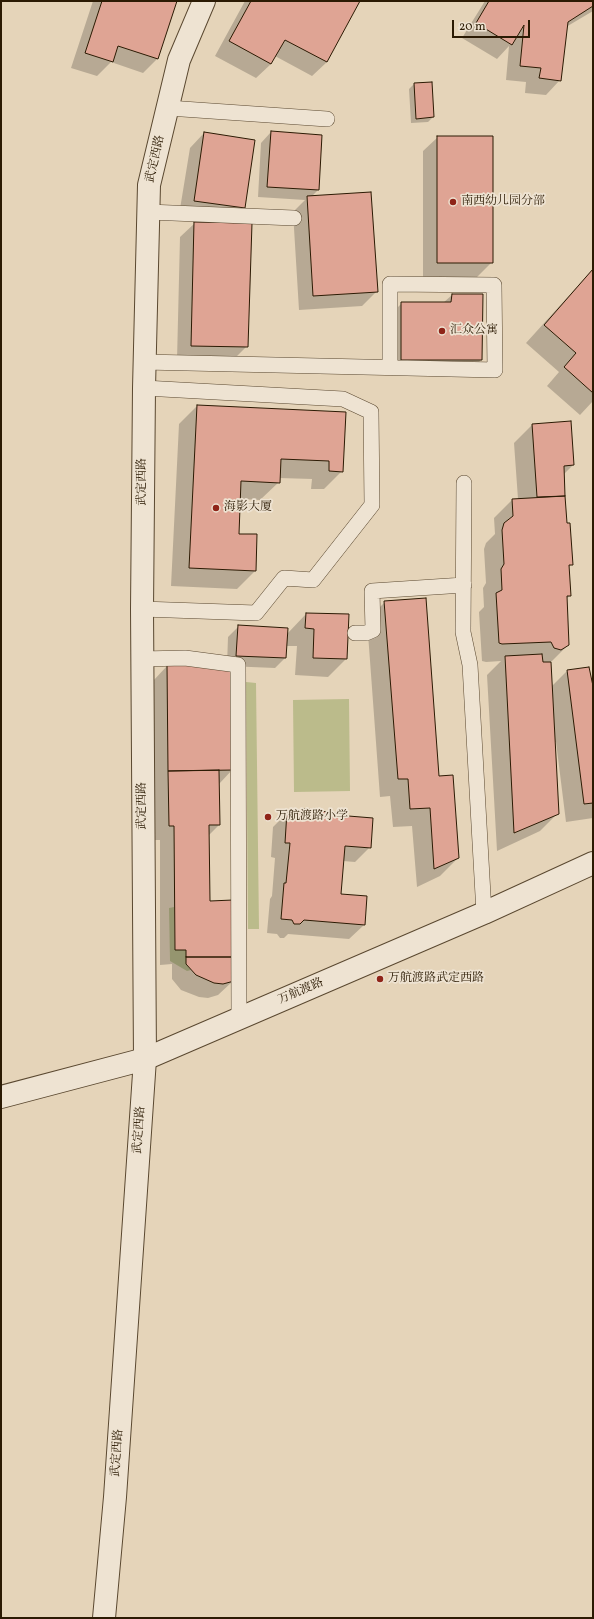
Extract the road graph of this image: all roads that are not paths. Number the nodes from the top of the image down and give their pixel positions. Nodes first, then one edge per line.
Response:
1 (204, 1) edge
2 (168, 108) junction
3 (327, 119) dead end
4 (148, 212) junction
5 (294, 218) dead end
6 (144, 362) junction
7 (390, 367) junction
8 (144, 388) junction
9 (464, 482) dead end
10 (464, 585) junction
11 (142, 609) junction
12 (355, 633) dead end
13 (142, 659) junction
14 (593, 863) edge
15 (484, 913) junction
16 (239, 1018) junction
17 (145, 1059) junction
18 (1, 1097) edge
19 (104, 1618) edge

1 - 2 street, 武定西路
2 - 3 lane
2 - 4 street, 武定西路
4 - 5 lane
4 - 6 street, 武定西路
6 - 7 lane
6 - 8 street, 武定西路
7 - 7 lane
8 - 11 street, 武定西路
8 - 11 lane
9 - 10 lane
10 - 12 lane
10 - 15 lane
11 - 13 street, 武定西路
13 - 16 lane
13 - 17 street, 武定西路
14 - 15 street, 万航渡路
15 - 16 street, 万航渡路
16 - 17 street, 万航渡路
17 - 18 street, 万航渡路
17 - 19 street, 武定西路

